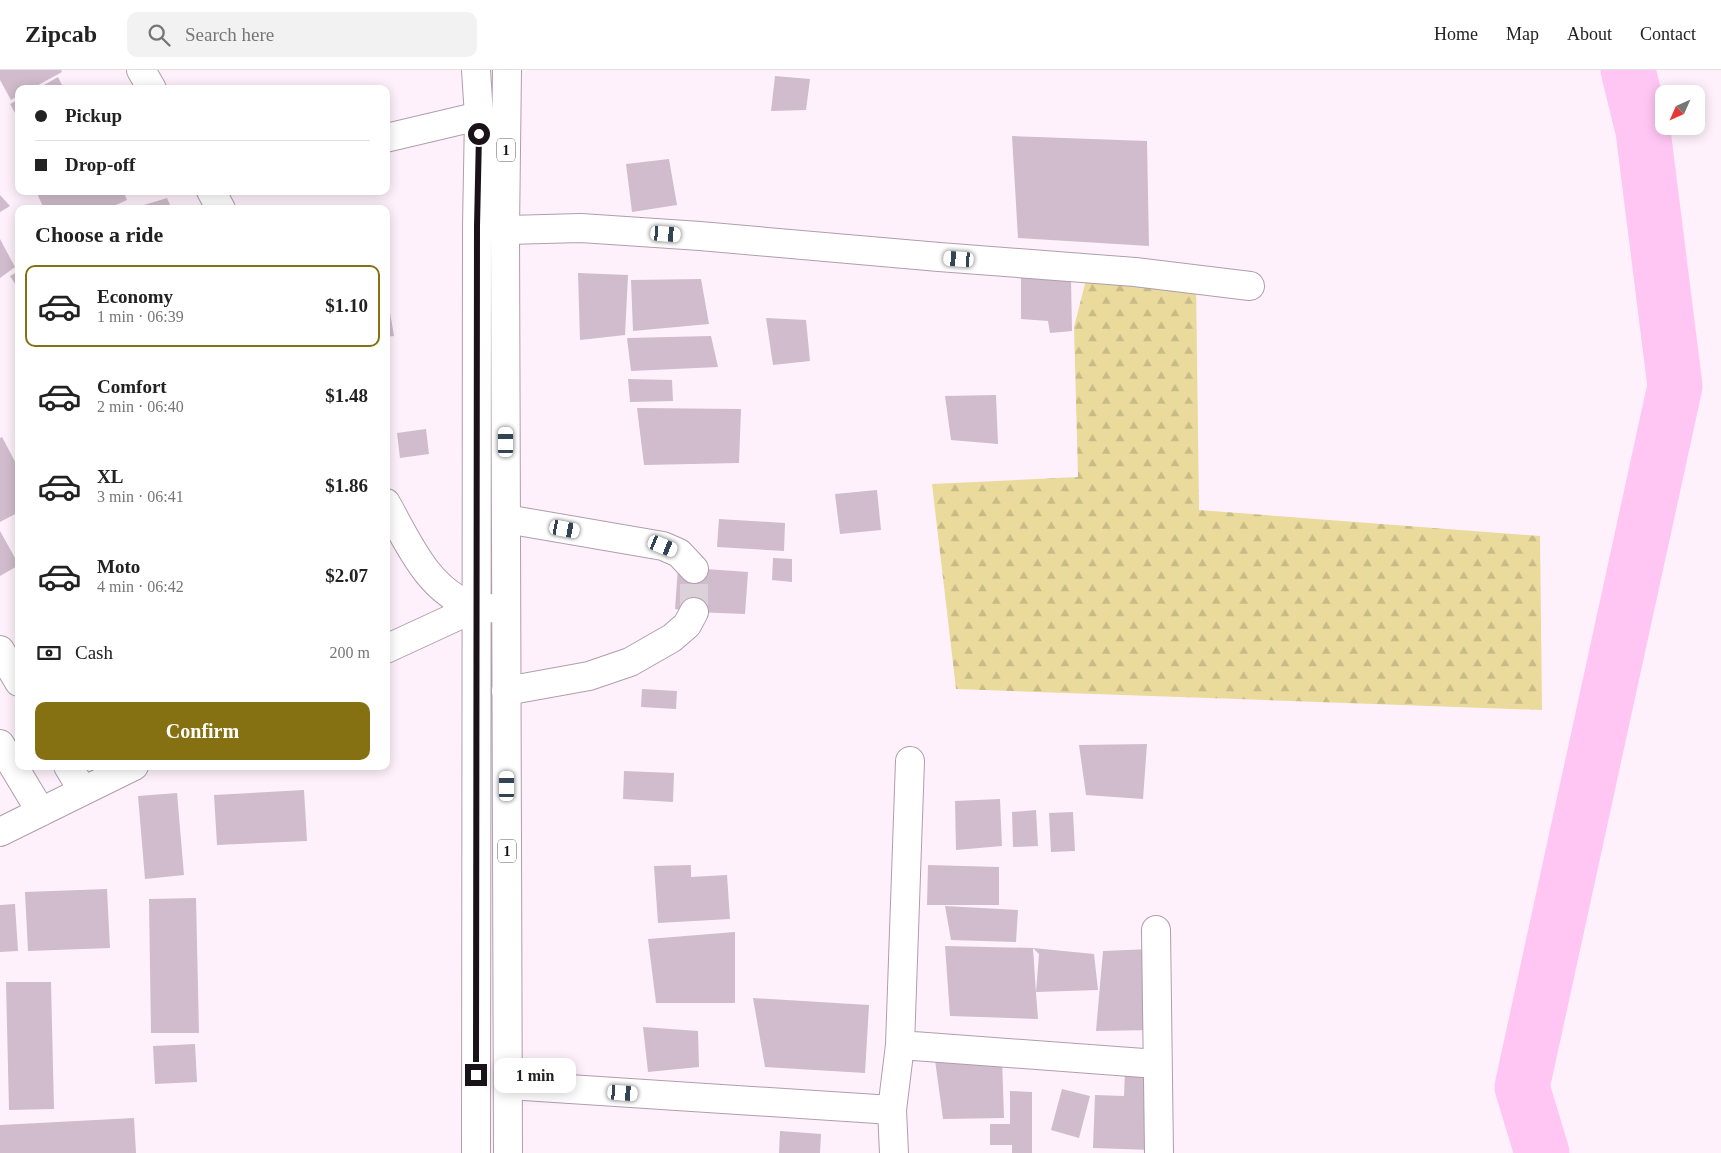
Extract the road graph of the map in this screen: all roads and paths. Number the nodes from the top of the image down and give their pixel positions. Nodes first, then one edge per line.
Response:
1 (141, 70) edge
2 (476, 70) edge
3 (507, 70) edge
4 (150, 85) edge
5 (480, 116) junction
6 (390, 137) edge
7 (505, 230) junction
8 (1250, 286) dead end
9 (390, 510) edge
10 (506, 519) junction
11 (694, 569) dead end
12 (477, 607) junction
13 (506, 608) junction
14 (694, 612) tunnel mouth
15 (390, 647) edge
16 (0, 650) edge
17 (15, 675) edge
18 (506, 691) junction
19 (0, 744) edge
20 (910, 761) dead end
21 (15, 769) edge
22 (16, 770) edge
23 (70, 770) edge
24 (126, 770) edge
25 (83, 791) junction
26 (41, 812) junction
27 (0, 832) edge
28 (1156, 930) dead end
29 (900, 1045) junction
30 (1157, 1064) junction
31 (508, 1085) junction
32 (892, 1110) junction
33 (476, 1153) edge
34 (508, 1153) edge
35 (894, 1153) edge
36 (1159, 1153) edge

1 - 4 main road
2 - 5 main road, 1
3 - 7 main road, 1
5 - 6 main road
5 - 12 main road, 1
7 - 8 main road
7 - 10 main road, 1
9 - 12 main road
10 - 11 main road
10 - 13 main road, 1
12 - 13 main road
12 - 15 main road
12 - 33 main road, 1
13 - 18 main road, 1
14 - 18 main road
16 - 17 main road
18 - 31 main road, 1
19 - 21 main road
20 - 29 main road
22 - 26 main road
23 - 25 main road
24 - 25 main road
25 - 26 main road
26 - 27 main road
28 - 30 main road
29 - 30 main road
29 - 32 main road
30 - 36 main road
31 - 32 main road
31 - 34 main road, 1
32 - 35 main road

